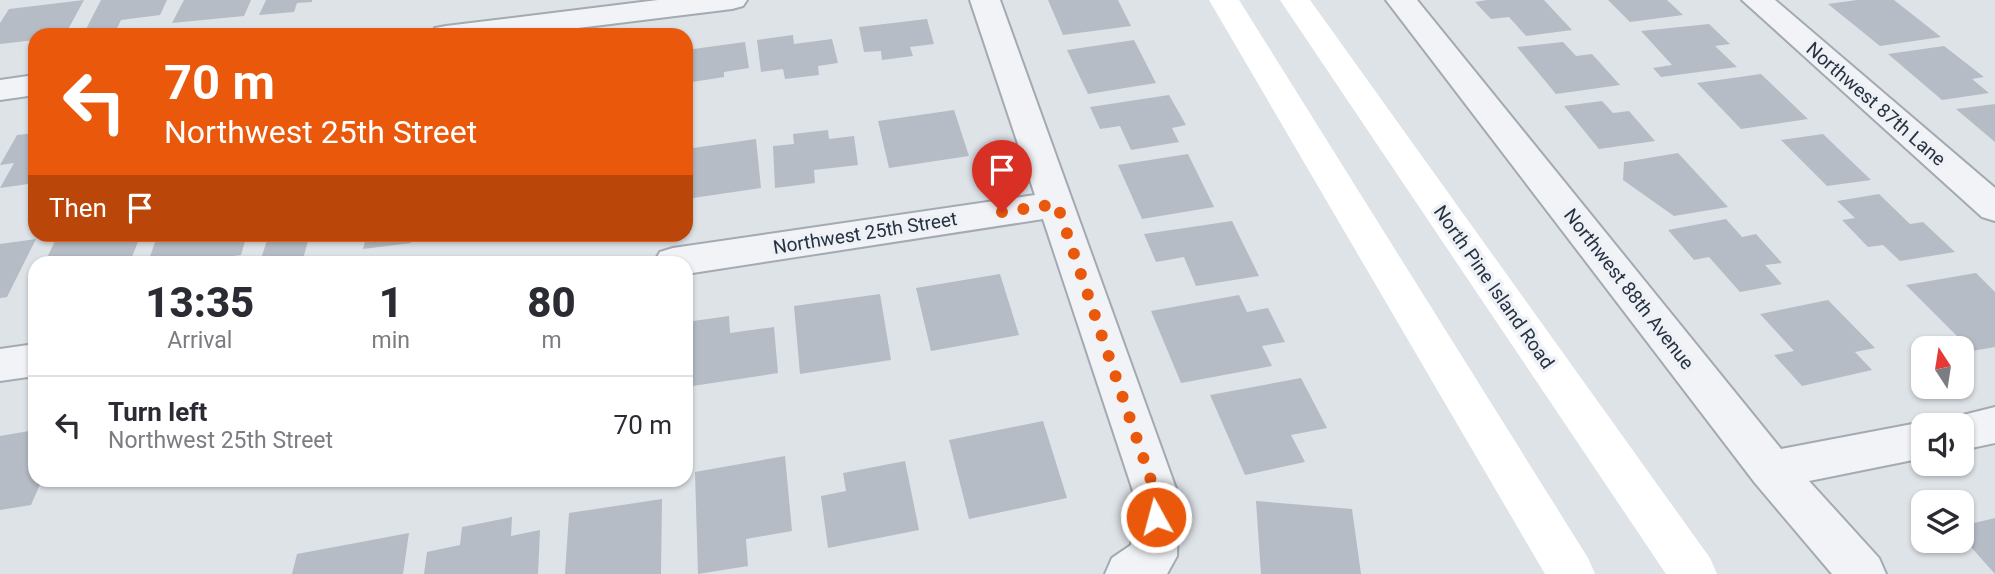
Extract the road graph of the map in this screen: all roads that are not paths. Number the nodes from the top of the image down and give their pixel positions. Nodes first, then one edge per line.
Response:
1 (732, 0) edge
2 (985, 0) edge
3 (1224, 0) edge
4 (1295, 0) edge
5 (1401, 0) edge
6 (1757, 0) edge
7 (503, 28) edge
8 (28, 86) edge
9 (0, 90) edge
10 (1057, 204) junction
11 (1995, 208) edge
12 (693, 259) edge
13 (28, 361) edge
14 (0, 365) edge
15 (1995, 425) edge
16 (1974, 429) edge
17 (1911, 442) edge
18 (1771, 470) junction
19 (1142, 565) edge
20 (1571, 574) edge
21 (1693, 574) edge
22 (1862, 574) edge

1 - 7 street
2 - 10 street
3 - 20 main road
4 - 21 main road, North Pine Island Road
5 - 18 street, Northwest 88th Avenue
6 - 11 street, Northwest 87th Lane
8 - 9 street
10 - 12 street, Northwest 25th Street
10 - 19 street
13 - 14 street
15 - 16 street
17 - 18 street
18 - 22 street, Northwest 88th Avenue

